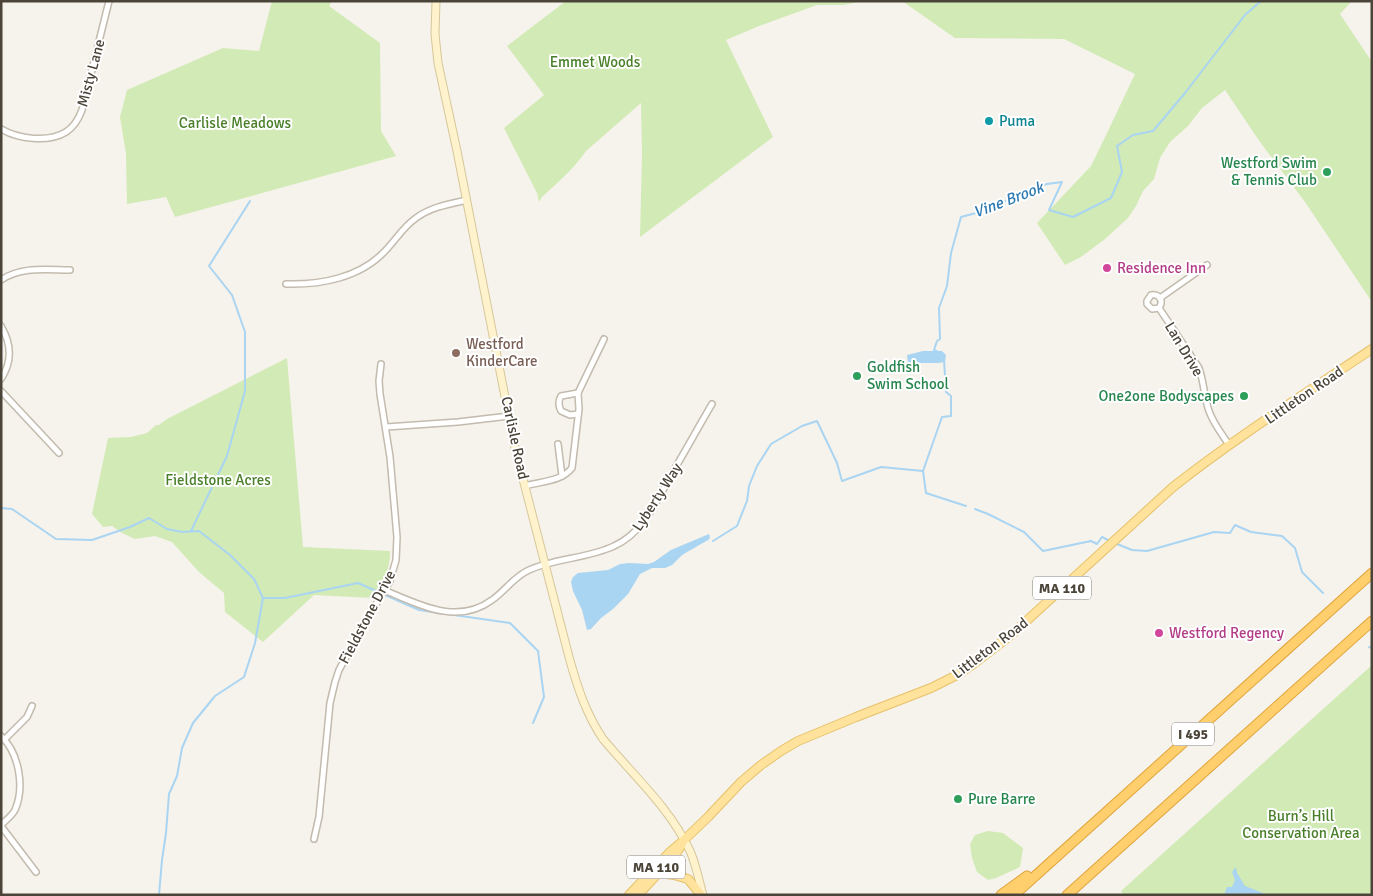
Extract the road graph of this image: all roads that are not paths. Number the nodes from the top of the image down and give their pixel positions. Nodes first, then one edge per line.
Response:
1 (109, 1) edge
2 (436, 1) edge
3 (1, 129) edge
4 (466, 200) junction
5 (1208, 265) dead end
6 (70, 270) dead end
7 (1, 280) edge
8 (286, 284) dead end
9 (1160, 298) junction
10 (1159, 308) junction
11 (1, 326) edge
12 (604, 339) dead end
13 (1372, 349) edge
14 (381, 364) dead end
15 (1, 378) edge
16 (1, 391) edge
17 (578, 394) junction
18 (712, 404) dead end
19 (578, 414) junction
20 (509, 416) junction
21 (386, 427) junction
22 (558, 444) dead end
23 (1229, 445) junction
24 (59, 453) dead end
25 (562, 476) junction
26 (525, 486) junction
27 (546, 565) junction
28 (1372, 573) edge
29 (384, 590) junction
30 (1372, 621) edge
31 (32, 706) dead end
32 (3, 738) edge
33 (1, 825) edge
34 (314, 839) dead end
35 (684, 840) junction
36 (1056, 856) junction
37 (36, 872) dead end
38 (658, 873) junction
39 (629, 895) edge
40 (638, 895) edge
41 (702, 895) edge
42 (1001, 895) edge
43 (1014, 895) edge
44 (1067, 895) edge

1 - 3 street, Misty Lane
2 - 4 main road, Carlisle Road
4 - 8 street
4 - 20 main road, Carlisle Road
5 - 9 street, Lan Drive
6 - 7 street
9 - 10 street, Lan Drive
9 - 10 street, Lan Drive
10 - 23 street, Lan Drive
11 - 15 street
12 - 17 street
13 - 23 main road, Littleton Road / MA 110
14 - 21 street, Fieldstone Drive
16 - 24 street
17 - 19 street
17 - 19 street
18 - 27 street, Lyberty Way
19 - 25 street
20 - 21 street
20 - 26 main road, Carlisle Road
21 - 29 street, Fieldstone Drive
22 - 25 street
23 - 35 main road, Littleton Road / MA 110
25 - 26 street
26 - 27 main road, Carlisle Road
27 - 29 street, Lyberty Way
27 - 35 main road, Carlisle Road
28 - 36 highway, I 495
29 - 34 street, Fieldstone Drive
30 - 44 highway, I 495
31 - 32 street
32 - 33 street
33 - 37 street
35 - 38 main road, Littleton Road / MA 110
35 - 39 main road, Littleton Road / MA 110
35 - 41 main road, Carlisle Road
36 - 42 highway
36 - 43 highway, I 495
38 - 40 main road, Littleton Road / MA 110
38 - 41 main road

